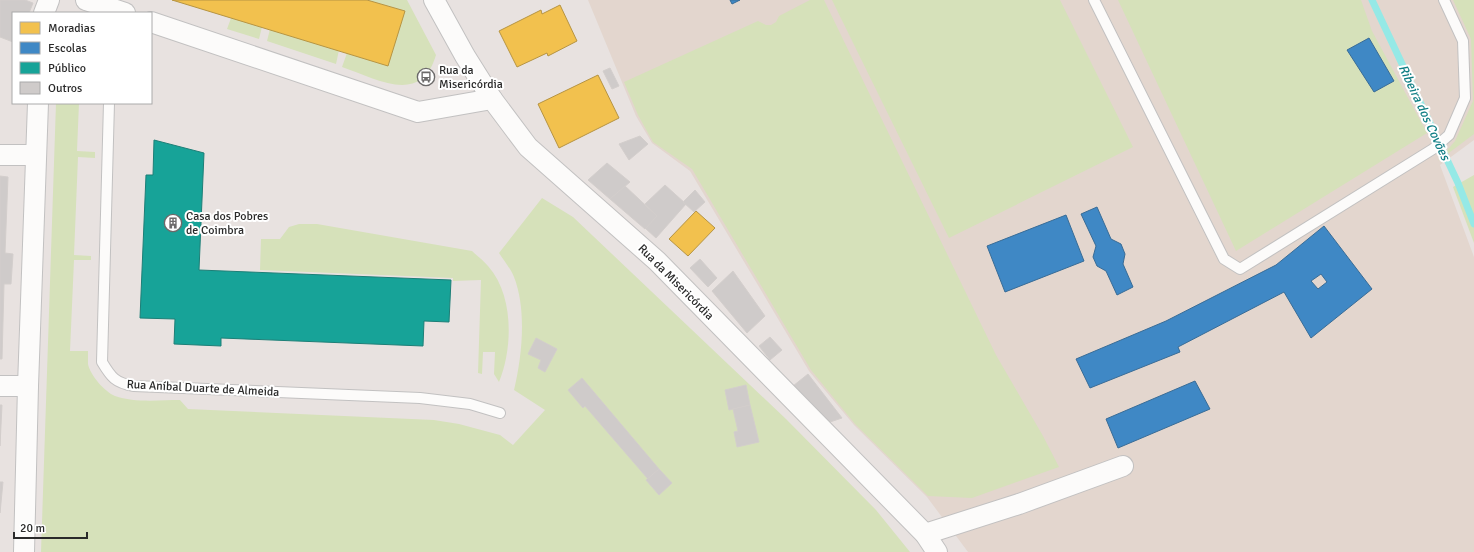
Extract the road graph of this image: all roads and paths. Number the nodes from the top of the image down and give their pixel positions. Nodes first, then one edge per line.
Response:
1 (49, 0) edge
2 (86, 0) edge
3 (434, 0) edge
4 (1094, 0) edge
5 (1444, 0) edge
6 (44, 12) edge
7 (118, 12) edge
8 (152, 22) edge
9 (492, 100) junction
10 (38, 104) edge
11 (109, 104) edge
12 (0, 155) edge
13 (36, 155) junction
14 (0, 386) edge
15 (28, 386) junction
16 (500, 413) dead end
17 (1123, 466) dead end
18 (925, 534) junction
19 (24, 552) edge
20 (937, 552) edge

1 - 6 street
2 - 7 street
3 - 9 street, Rua da Misericórdia
4 - 5 lane
8 - 9 street
9 - 18 street, Rua da Misericórdia
10 - 13 street
11 - 16 lane, Rua Aníbal Duarte de Almeida
12 - 13 street
13 - 15 street
14 - 15 street
15 - 19 street
17 - 18 street
18 - 20 street, Rua da Misericórdia

